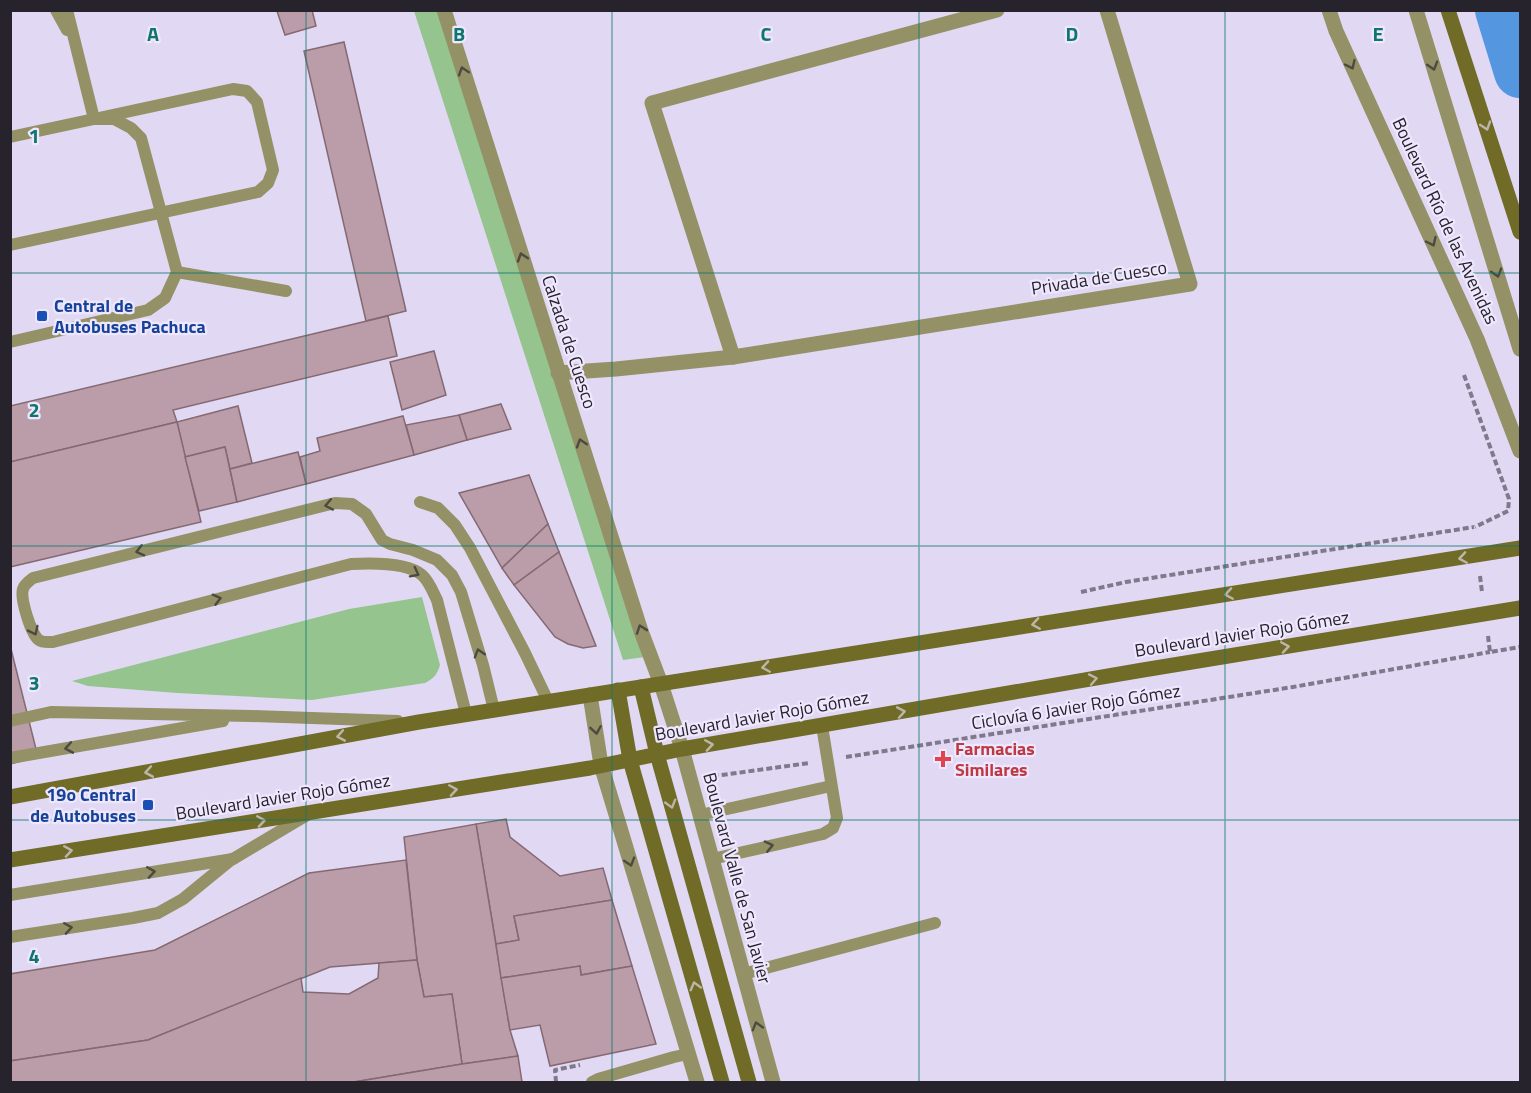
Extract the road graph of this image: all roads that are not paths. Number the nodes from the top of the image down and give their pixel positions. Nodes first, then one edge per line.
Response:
1 (56, 10) edge
2 (68, 10) edge
3 (444, 10) edge
4 (997, 10) edge
5 (1107, 10) edge
6 (1329, 10) edge
7 (1416, 10) edge
8 (1448, 10) edge
9 (77, 47) junction
10 (94, 119) junction
11 (10, 137) edge
12 (161, 213) junction
13 (1521, 232) edge
14 (10, 245) edge
15 (177, 272) junction
16 (286, 291) dead end
17 (10, 342) edge
18 (1521, 349) edge
19 (733, 357) junction
20 (558, 373) junction
21 (1521, 451) edge
22 (420, 502) dead end
23 (1521, 548) edge
24 (1519, 612) edge
25 (661, 684) junction
26 (641, 687) junction
27 (618, 690) junction
28 (590, 695) junction
29 (548, 701) junction
30 (494, 710) junction
31 (466, 714) junction
32 (251, 716) junction
33 (10, 721) edge
34 (419, 722) junction
35 (822, 726) junction
36 (682, 749) junction
37 (657, 754) junction
38 (10, 758) edge
39 (630, 760) junction
40 (601, 765) junction
41 (831, 786) junction
42 (10, 797) edge
43 (311, 813) junction
44 (700, 815) junction
45 (233, 859) junction
46 (712, 859) junction
47 (10, 860) edge
48 (10, 895) edge
49 (935, 923) dead end
50 (10, 937) edge
51 (743, 974) junction
52 (688, 1054) junction
53 (592, 1083) edge
54 (697, 1083) edge
55 (722, 1083) edge
56 (749, 1083) edge
57 (773, 1083) edge

1 - 9 lane
2 - 9 lane
20 -> 3 street, Calzada de Cuesco
4 - 19 street
5 - 19 street, Privada de Cuesco
6 -> 21 street, Boulevard Río de las Avenidas
7 -> 18 street
8 -> 13 main road
9 - 10 lane
10 - 11 lane
10 - 12 lane
10 - 12 lane
12 - 14 lane
12 - 15 lane
15 - 16 lane
15 - 17 lane
19 - 20 street, Privada de Cuesco
25 -> 20 street, Calzada de Cuesco
22 - 29 lane
23 -> 25 main road
35 -> 24 main road, Boulevard Javier Rojo Gómez
25 - 26 main road
25 - 36 street, Boulevard Valle de San Javier
26 - 27 main road
26 - 37 main road
27 - 28 main road
27 - 39 main road
28 - 29 main road
28 -> 40 street
29 - 30 main road
30 - 31 main road
30 -> 31 lane
31 - 34 main road
32 - 33 lane
32 - 34 lane
32 -> 38 lane
34 -> 42 main road
36 -> 35 main road, Boulevard Javier Rojo Gómez
35 - 41 lane
36 - 37 main road, Boulevard Javier Rojo Gómez
36 - 44 street, Boulevard Valle de San Javier
37 - 39 main road, Boulevard Javier Rojo Gómez
37 -> 56 main road
39 - 40 main road, Boulevard Javier Rojo Gómez
55 -> 39 main road
43 -> 40 main road, Boulevard Javier Rojo Gómez
40 -> 52 street
41 - 44 lane
46 -> 41 lane
43 - 45 lane
47 -> 43 main road, Boulevard Javier Rojo Gómez
44 - 46 street, Boulevard Valle de San Javier
48 -> 45 lane
50 -> 45 lane
46 - 51 street, Boulevard Valle de San Javier
49 - 51 lane
57 -> 51 street, Boulevard Valle de San Javier
52 - 53 lane
52 - 54 street

